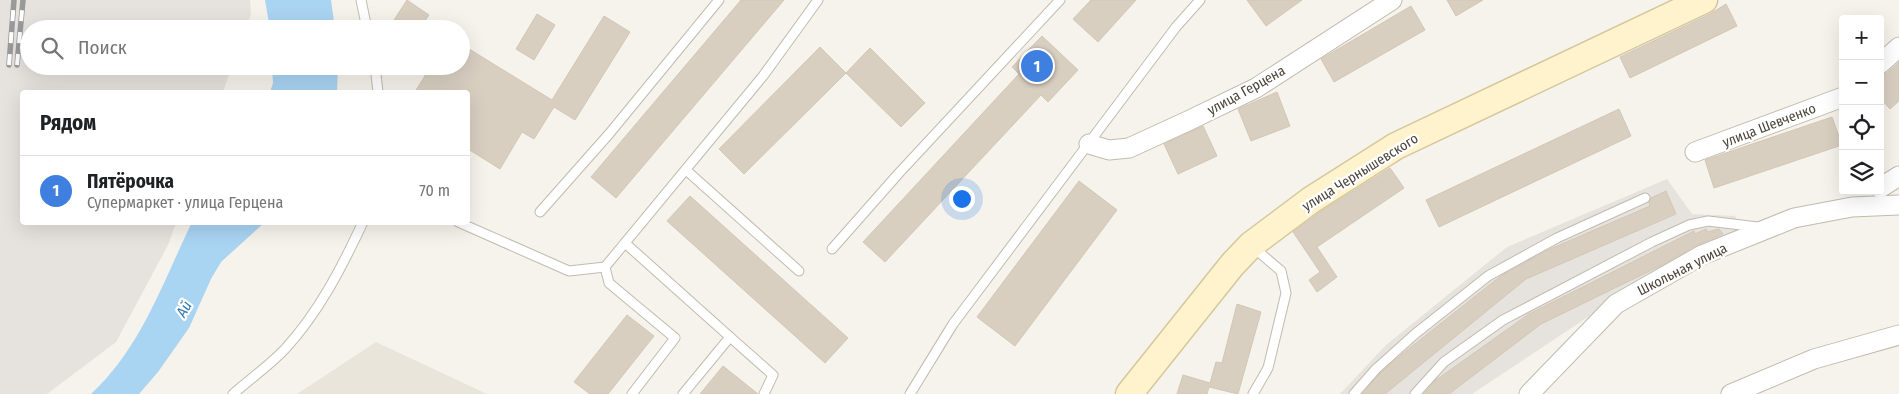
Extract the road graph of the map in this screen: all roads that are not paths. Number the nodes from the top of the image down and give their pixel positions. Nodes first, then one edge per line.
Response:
1 (361, 0) edge
2 (719, 0) edge
3 (818, 0) edge
4 (1060, 0) edge
5 (1200, 0) edge
6 (1392, 0) edge
7 (1704, 0) edge
8 (365, 20) edge
9 (1899, 47) edge
10 (1884, 60) edge
11 (376, 75) edge
12 (378, 90) edge
13 (1839, 98) edge
14 (1089, 144) junction
15 (1695, 152) dead end
16 (686, 170) junction
17 (1899, 176) edge
18 (1884, 185) edge
19 (1870, 195) edge
20 (1645, 198) dead end
21 (1899, 205) edge
22 (1852, 207) junction
23 (540, 212) dead end
24 (1794, 218) junction
25 (362, 225) edge
26 (465, 225) edge
27 (624, 243) junction
28 (1251, 245) junction
29 (832, 249) dead end
30 (606, 267) junction
31 (799, 271) dead end
32 (1899, 334) edge
33 (730, 337) junction
34 (233, 394) edge
35 (632, 394) edge
36 (683, 394) edge
37 (764, 394) edge
38 (910, 394) edge
39 (1128, 394) edge
40 (1254, 394) edge
41 (1354, 394) edge
42 (1415, 394) edge
43 (1529, 394) edge
44 (1731, 394) edge

1 - 8 lane
2 - 23 lane
3 - 16 lane
4 - 29 lane
5 - 14 lane
6 - 14 street, улица Герцена
7 - 28 main road, улица Чернышевского
9 - 10 street
11 - 12 lane
13 - 15 street, улица Шевченко
14 - 38 lane
16 - 27 lane
16 - 31 lane
17 - 18 street
19 - 22 street
20 - 41 lane
21 - 22 street, Школьная улица
22 - 24 street, Школьная улица
24 - 42 lane
24 - 43 street, Школьная улица
25 - 34 lane
26 - 30 lane
27 - 30 lane
27 - 33 lane
28 - 39 main road, улица Чернышевского
28 - 40 lane
30 - 35 lane
32 - 44 street
33 - 36 lane
33 - 37 lane

